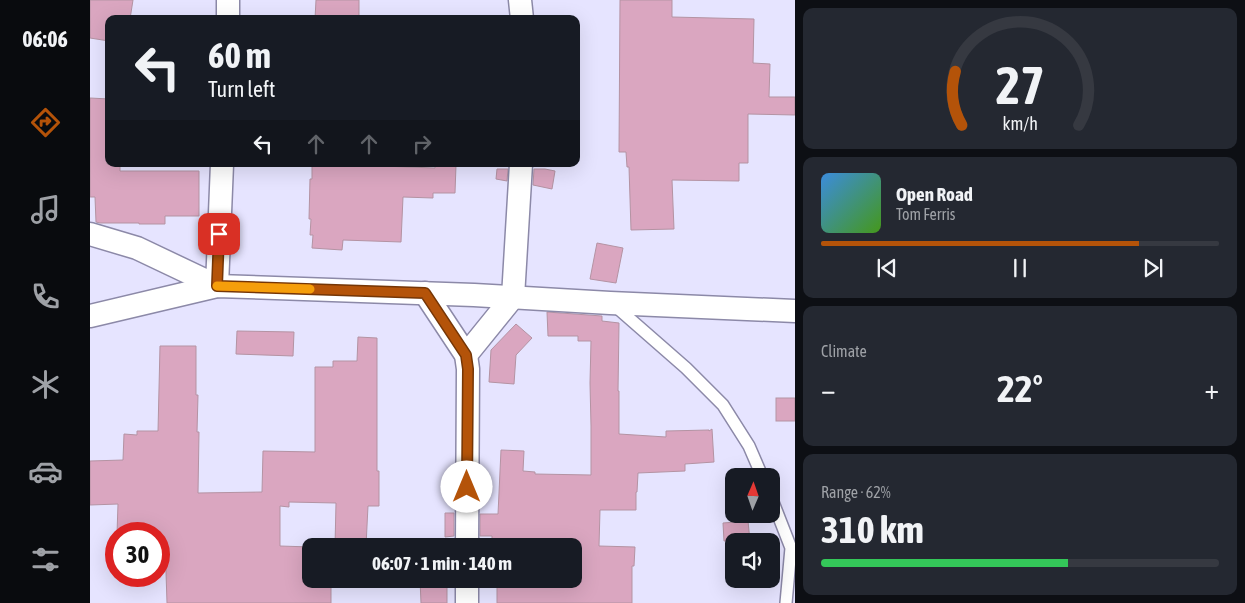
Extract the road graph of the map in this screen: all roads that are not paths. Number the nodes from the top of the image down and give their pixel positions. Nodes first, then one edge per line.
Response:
1 (228, 0) edge
2 (520, 0) edge
3 (228, 15) edge
4 (522, 15) edge
5 (222, 167) edge
6 (520, 167) edge
7 (90, 234) edge
8 (217, 286) junction
9 (425, 293) junction
10 (513, 297) junction
11 (610, 303) junction
12 (795, 311) edge
13 (90, 316) edge
14 (466, 355) junction
15 (758, 468) edge
16 (780, 520) edge
17 (467, 538) edge
18 (467, 588) edge
19 (467, 603) edge
20 (786, 603) edge

1 - 3 street
2 - 4 street
5 - 8 street
6 - 10 street
7 - 8 street
8 - 9 street
8 - 13 street
9 - 10 street
9 - 14 street
10 - 11 street
10 - 14 street
11 - 12 street
11 - 15 lane
14 - 17 street
16 - 20 lane
18 - 19 street

